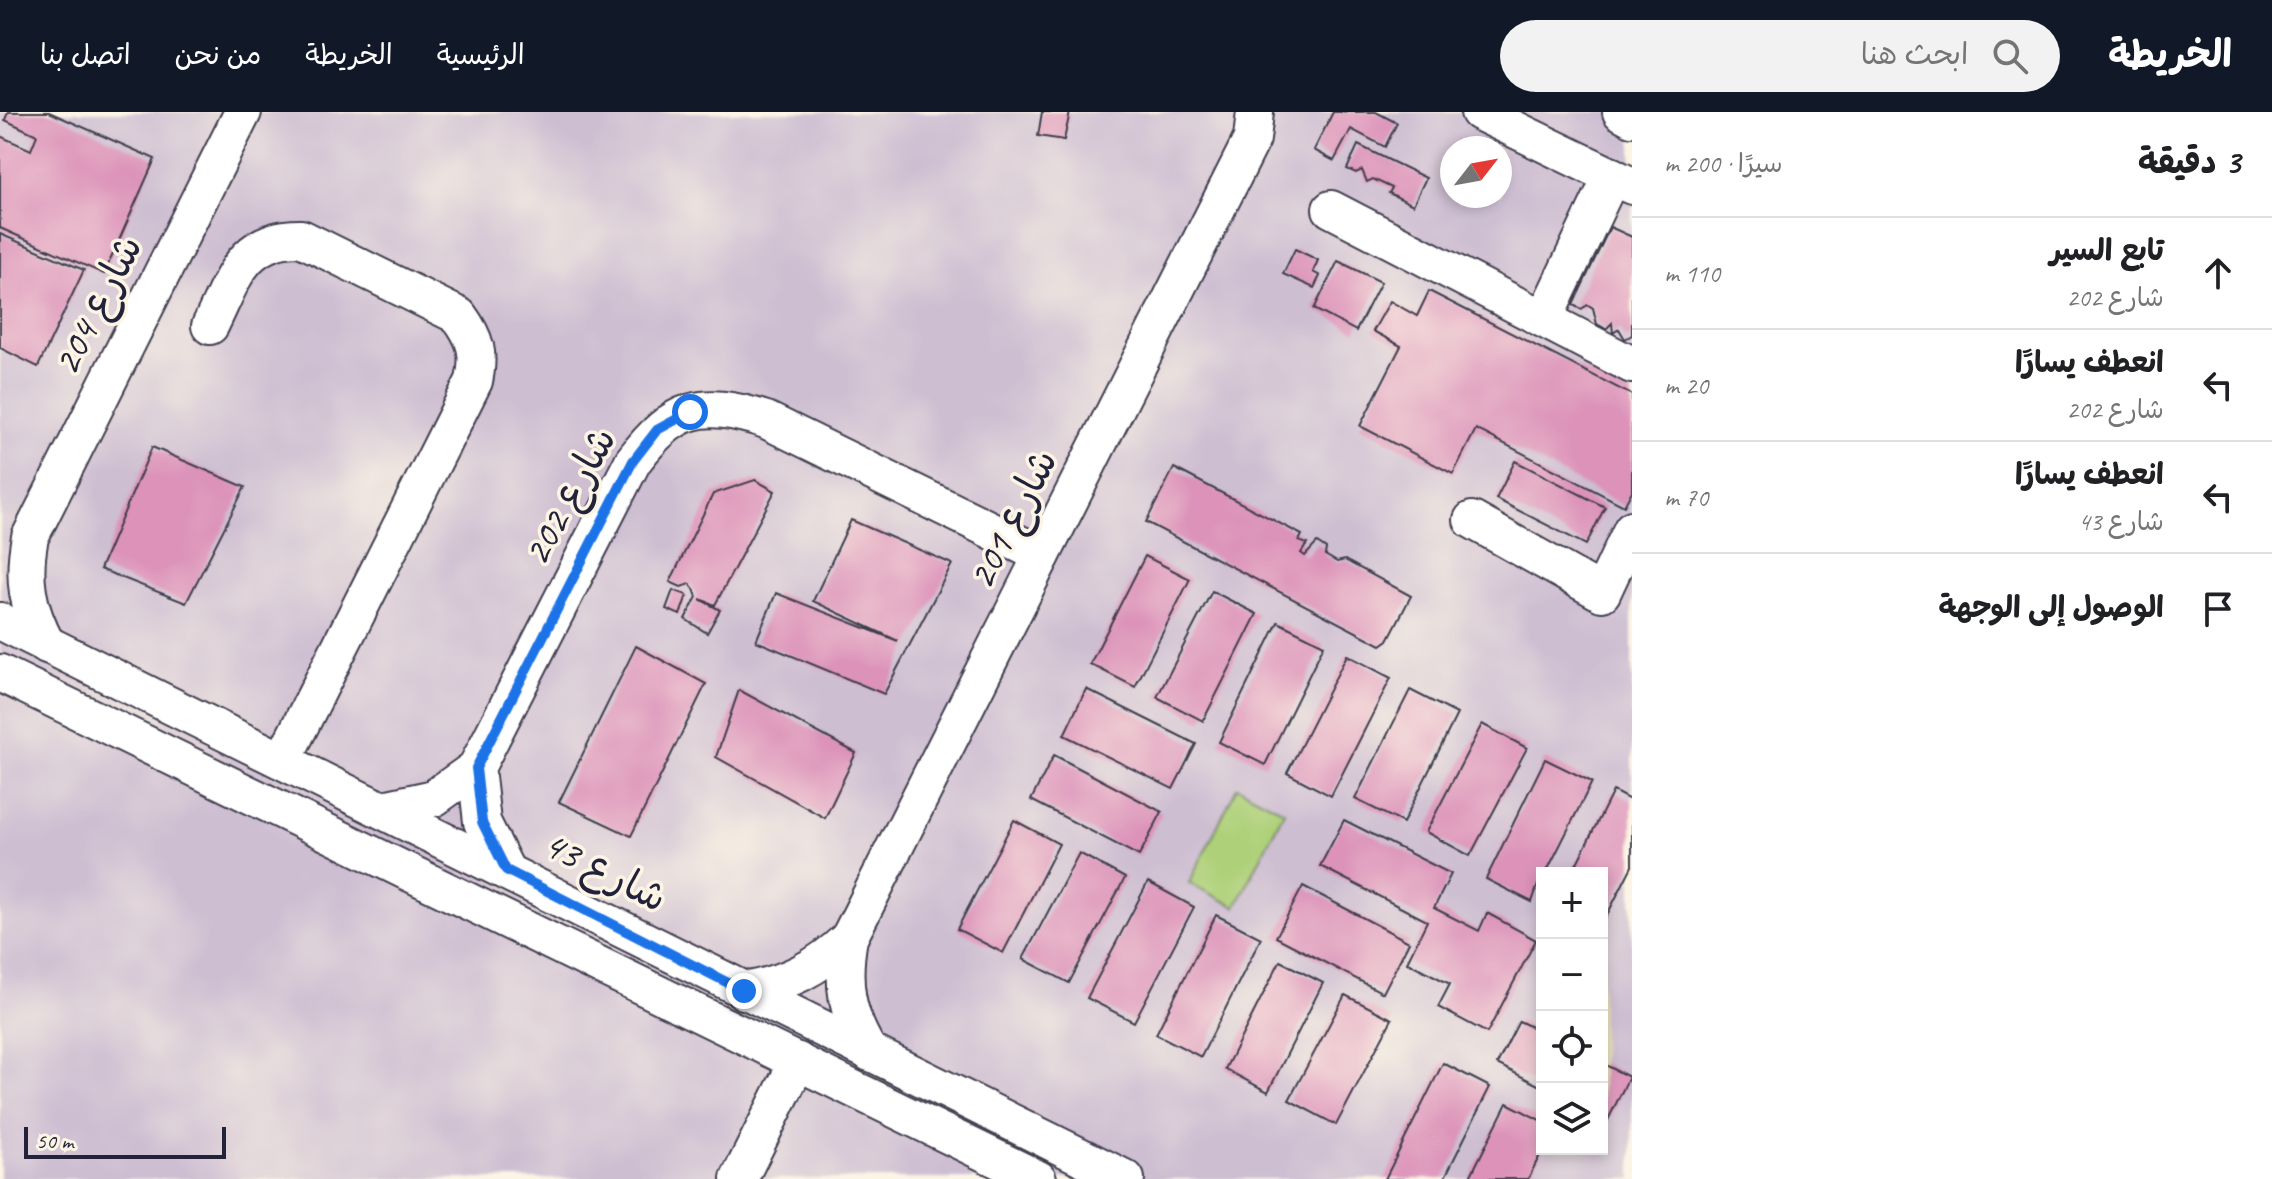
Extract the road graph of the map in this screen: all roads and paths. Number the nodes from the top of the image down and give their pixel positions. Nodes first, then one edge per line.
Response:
1 (243, 112) edge
2 (1284, 112) edge
3 (1479, 112) edge
4 (1621, 112) edge
5 (1632, 118) edge
6 (1254, 126) edge
7 (1622, 181) edge
8 (1331, 209) dead end
9 (1544, 319) junction
10 (210, 326) dead end
11 (1632, 365) edge
12 (1472, 520) dead end
13 (1632, 529) edge
14 (30, 537) junction
15 (1042, 555) junction
16 (0, 560) edge
17 (0, 621) edge
18 (47, 645) junction
19 (0, 673) edge
20 (39, 693) junction
21 (0, 697) edge
22 (283, 760) junction
23 (476, 768) junction
24 (383, 809) junction
25 (506, 870) junction
26 (849, 938) junction
27 (744, 991) junction
28 (870, 1053) junction
29 (798, 1061) junction
30 (739, 1179) edge
31 (1038, 1179) edge
32 (1126, 1179) edge

1 - 14 street, شارع 204
2 - 6 street, شارع 201
3 - 7 street
4 - 5 street
6 - 15 street, شارع 201
7 - 9 street
8 - 9 street
9 - 11 street
10 - 22 street
12 - 13 street
14 - 16 street, شارع 204
14 - 18 street, شارع 204
15 - 23 street, شارع 202
15 - 26 street, شارع 201
17 - 18 street, شارع 43
18 - 22 street, شارع 43
19 - 20 street
20 - 21 street
20 - 29 street
22 - 24 street, شارع 43
23 - 24 street, شارع 202
23 - 25 street
24 - 25 street, شارع 43
25 - 27 street, شارع 43
26 - 27 street, شارع 201
26 - 28 street, شارع 201
27 - 28 street, شارع 43
28 - 32 street, شارع 43
29 - 30 street
29 - 31 street

